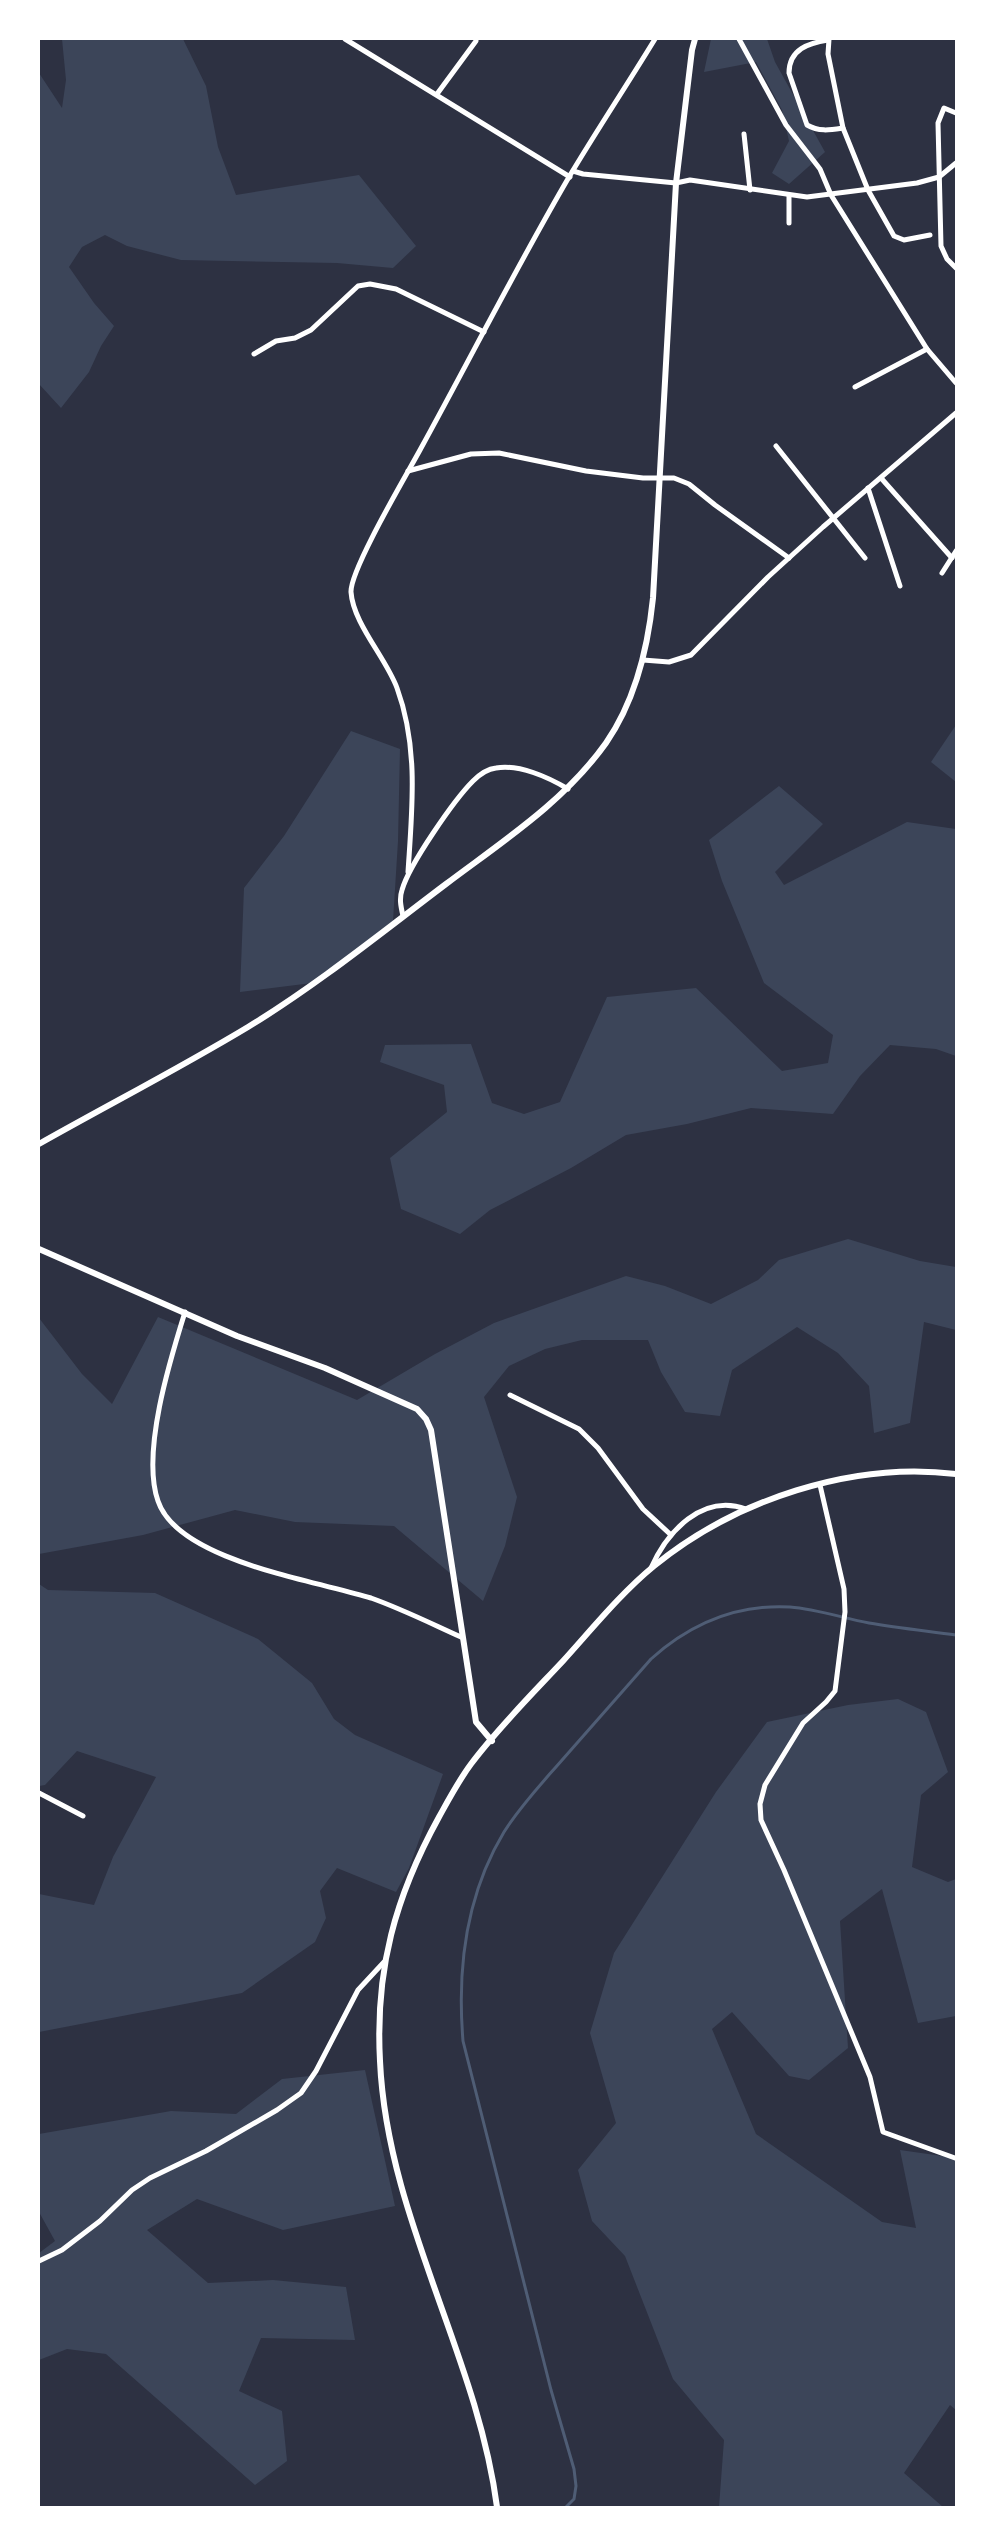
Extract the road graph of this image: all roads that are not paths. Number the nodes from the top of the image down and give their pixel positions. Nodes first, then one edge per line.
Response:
1 (344, 39) edge
2 (476, 39) edge
3 (655, 39) edge
4 (695, 39) edge
5 (740, 39) edge
6 (828, 39) edge
7 (437, 94) junction
8 (956, 113) edge
9 (843, 128) junction
10 (744, 134) dead end
11 (956, 163) edge
12 (573, 171) junction
13 (570, 177) junction
14 (939, 177) junction
15 (676, 183) junction
16 (750, 190) junction
17 (868, 190) junction
18 (789, 195) junction
19 (831, 195) junction
20 (789, 223) dead end
21 (930, 235) dead end
22 (956, 268) edge
23 (484, 332) junction
24 (927, 349) junction
25 (254, 354) dead end
26 (956, 383) edge
27 (855, 387) dead end
28 (956, 413) edge
29 (776, 446) dead end
30 (408, 471) junction
31 (880, 478) junction
32 (660, 479) junction
33 (868, 488) junction
34 (833, 518) junction
35 (956, 552) edge
36 (789, 558) junction
37 (865, 558) dead end
38 (952, 558) junction
39 (942, 573) dead end
40 (900, 586) dead end
41 (643, 660) junction
42 (568, 789) junction
43 (408, 872) junction
44 (403, 916) junction
45 (39, 1144) edge
46 (39, 1249) edge
47 (185, 1312) junction
48 (510, 1395) dead end
49 (956, 1474) edge
50 (820, 1485) junction
51 (746, 1510) junction
52 (671, 1535) junction
53 (651, 1569) junction
54 (461, 1638) junction
55 (492, 1741) junction
56 (39, 1793) edge
57 (83, 1816) dead end
58 (384, 1962) junction
59 (955, 2158) edge
60 (39, 2261) edge
61 (497, 2507) edge

1 - 7 street
2 - 7 street
3 - 12 street
4 - 15 street
5 - 19 street
6 - 9 street
6 - 9 street
7 - 13 street
8 - 14 street
9 - 17 street
10 - 16 street
11 - 14 street
12 - 13 street
12 - 15 street
13 - 23 street
14 - 17 street
14 - 22 street
15 - 16 street
15 - 32 street
16 - 18 street
17 - 19 street
17 - 21 street
18 - 19 street
18 - 20 street
19 - 24 street
23 - 25 street
23 - 30 street
24 - 26 street
24 - 27 street
28 - 31 street
29 - 34 street
30 - 32 street
30 - 43 street
31 - 33 street
31 - 38 street
32 - 36 street
32 - 41 street
33 - 34 street
33 - 40 street
34 - 36 street
34 - 37 street
35 - 38 street
36 - 41 street
38 - 39 street
41 - 42 street
42 - 43 street
42 - 44 street
43 - 44 street
44 - 45 street
46 - 47 street
47 - 54 street
47 - 54 street
48 - 52 street
49 - 50 street
50 - 51 street
50 - 59 street
51 - 52 street
51 - 53 street
52 - 53 street
53 - 55 street
54 - 55 street
55 - 58 street
56 - 57 street
58 - 60 street
58 - 61 street

